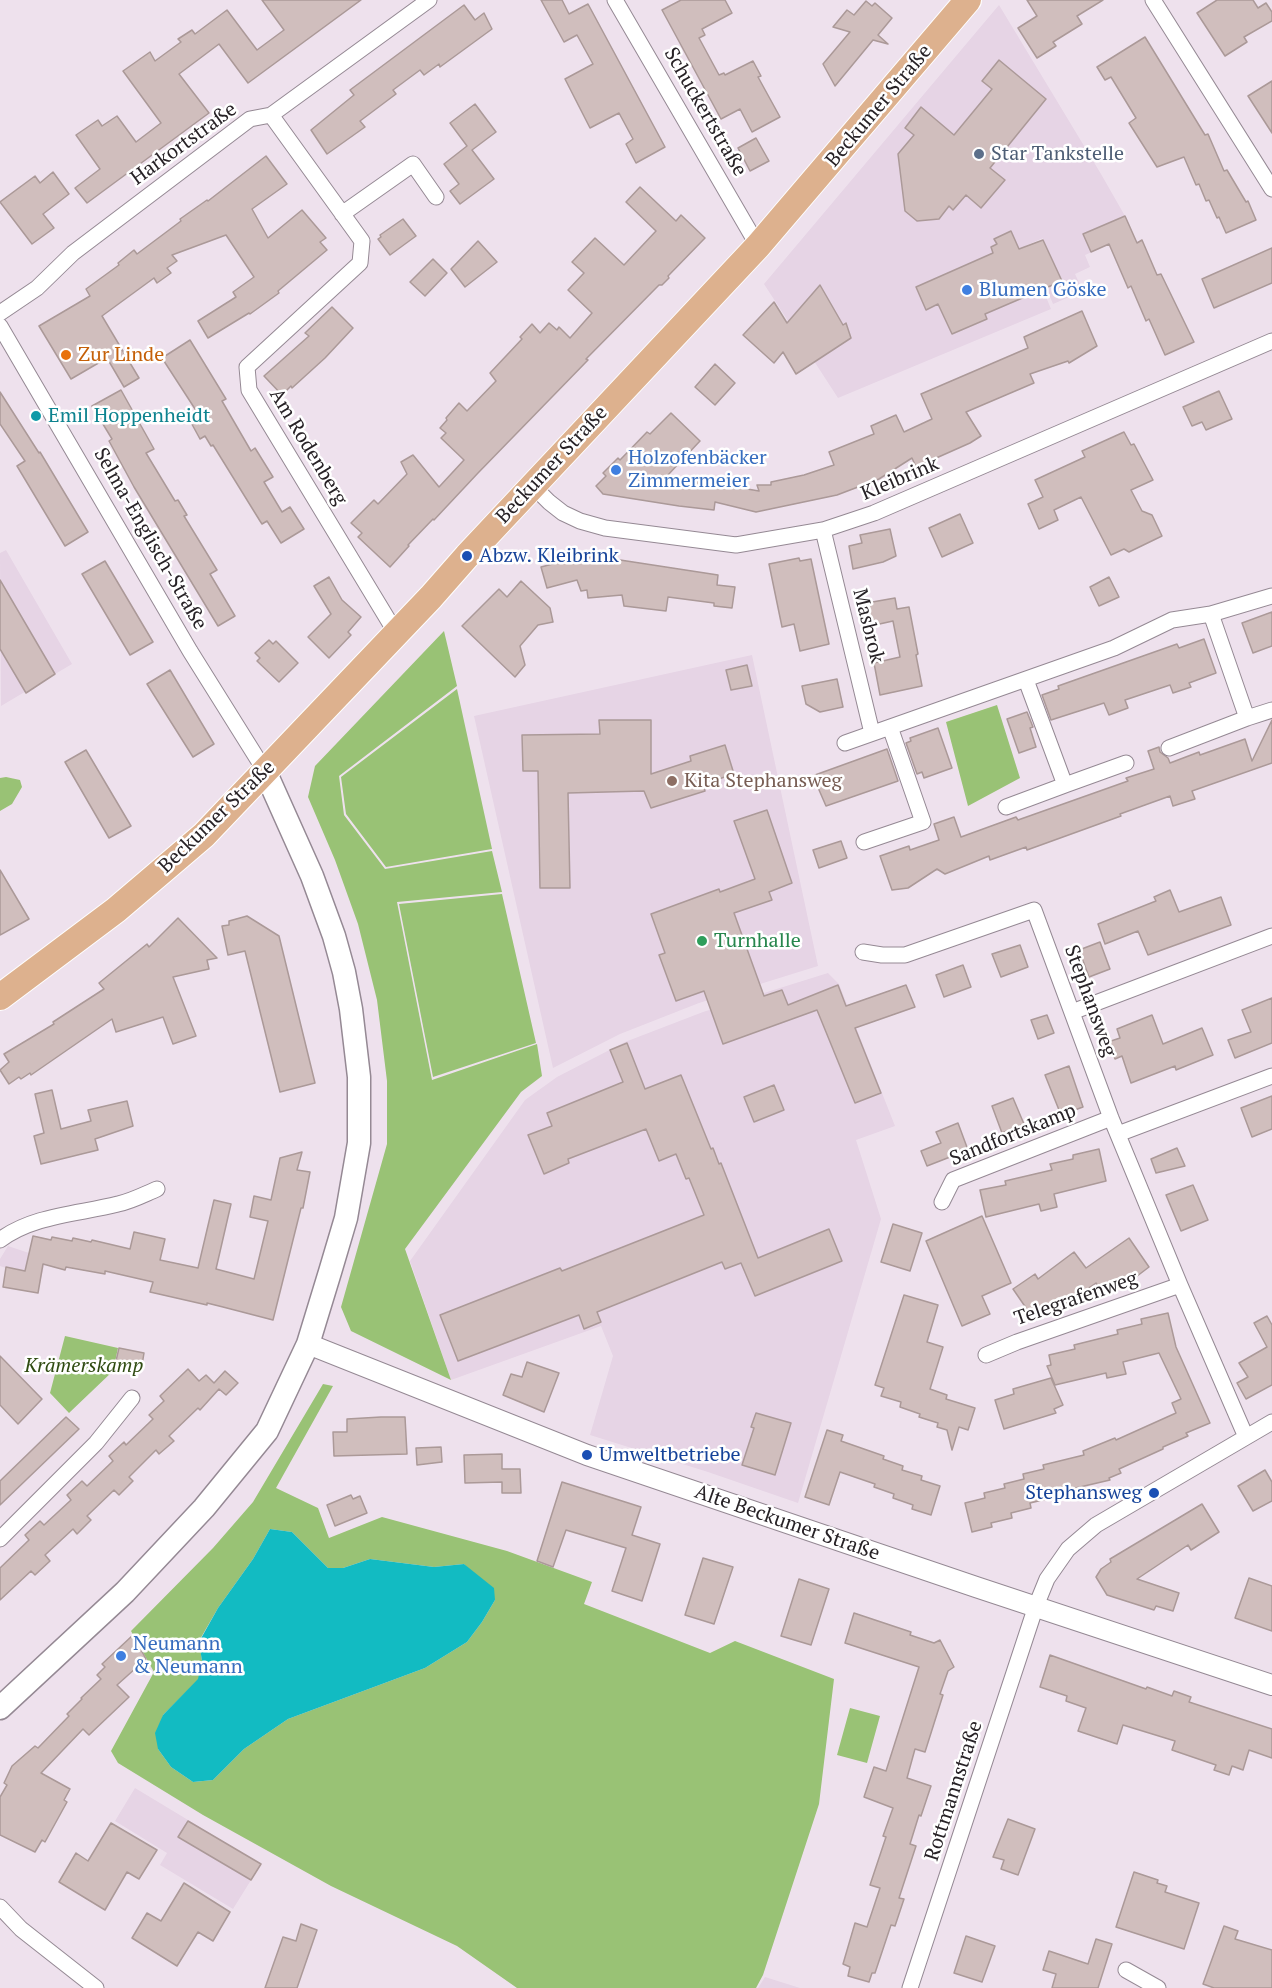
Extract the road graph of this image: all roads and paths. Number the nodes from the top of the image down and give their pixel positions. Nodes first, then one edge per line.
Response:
1 (429, 0) edge
2 (615, 0) edge
3 (968, 0) edge
4 (1158, 2) edge
5 (272, 115) junction
6 (1272, 189) edge
7 (435, 196) dead end
8 (342, 214) junction
9 (758, 246) junction
10 (0, 313) edge
11 (0, 326) edge
12 (1272, 341) edge
13 (533, 486) junction
14 (823, 530) junction
15 (1272, 596) edge
16 (1211, 614) junction
17 (396, 633) junction
18 (1026, 680) junction
19 (1272, 710) edge
20 (1247, 718) junction
21 (890, 727) junction
22 (872, 733) junction
23 (845, 744) dead end
24 (1169, 747) dead end
25 (1126, 763) dead end
26 (265, 771) junction
27 (1065, 785) junction
28 (1006, 807) dead end
29 (864, 842) dead end
30 (1272, 936) edge
31 (863, 952) dead end
32 (3, 988) edge
33 (1072, 1012) junction
34 (1272, 1076) edge
35 (1111, 1118) junction
36 (1118, 1134) junction
37 (157, 1189) dead end
38 (942, 1202) dead end
39 (0, 1240) edge
40 (1180, 1285) junction
41 (308, 1344) junction
42 (986, 1355) dead end
43 (132, 1398) dead end
44 (1272, 1422) edge
45 (1246, 1437) junction
46 (0, 1539) edge
47 (1036, 1606) junction
48 (1272, 1685) edge
49 (0, 1708) edge
50 (0, 1907) edge
51 (1126, 1970) dead end
52 (96, 1988) edge
53 (910, 1988) edge
54 (1158, 1988) edge

1 - 5 street, Harkortstraße
2 - 9 street, Schuckertstraße
3 - 9 main road, Beckumer Straße
4 - 6 street
5 - 8 street, Am Rodenberg
5 - 10 street, Harkortstraße
7 - 8 street
8 - 17 street, Am Rodenberg
9 - 13 main road, Beckumer Straße
11 - 26 street, Selma-Englisch-Straße
12 - 14 street, Kleibrink
13 - 14 street, Kleibrink
13 - 17 main road, Beckumer Straße
14 - 22 street, Masbrok
15 - 16 street
16 - 18 street
16 - 20 street
17 - 26 main road, Beckumer Straße
18 - 21 street
18 - 27 street
19 - 20 street
20 - 24 street
21 - 22 street
21 - 29 street
22 - 23 street
25 - 27 street
26 - 32 main road, Beckumer Straße
26 - 41 main road
27 - 28 street
30 - 33 street
31 - 33 street, Stephansweg
33 - 35 street, Stephansweg
34 - 36 street
35 - 36 street, Stephansweg
35 - 38 street, Sandfortskamp
36 - 40 street, Stephansweg
37 - 39 street
40 - 42 street, Telegrafenweg
40 - 45 street, Stephansweg
41 - 47 street, Alte Beckumer Straße
41 - 49 main road
43 - 46 street
44 - 45 street, Rottmannstraße
45 - 47 street, Rottmannstraße
47 - 48 street, Alte Beckumer Straße
47 - 53 street, Rottmannstraße
50 - 52 street
51 - 54 street

